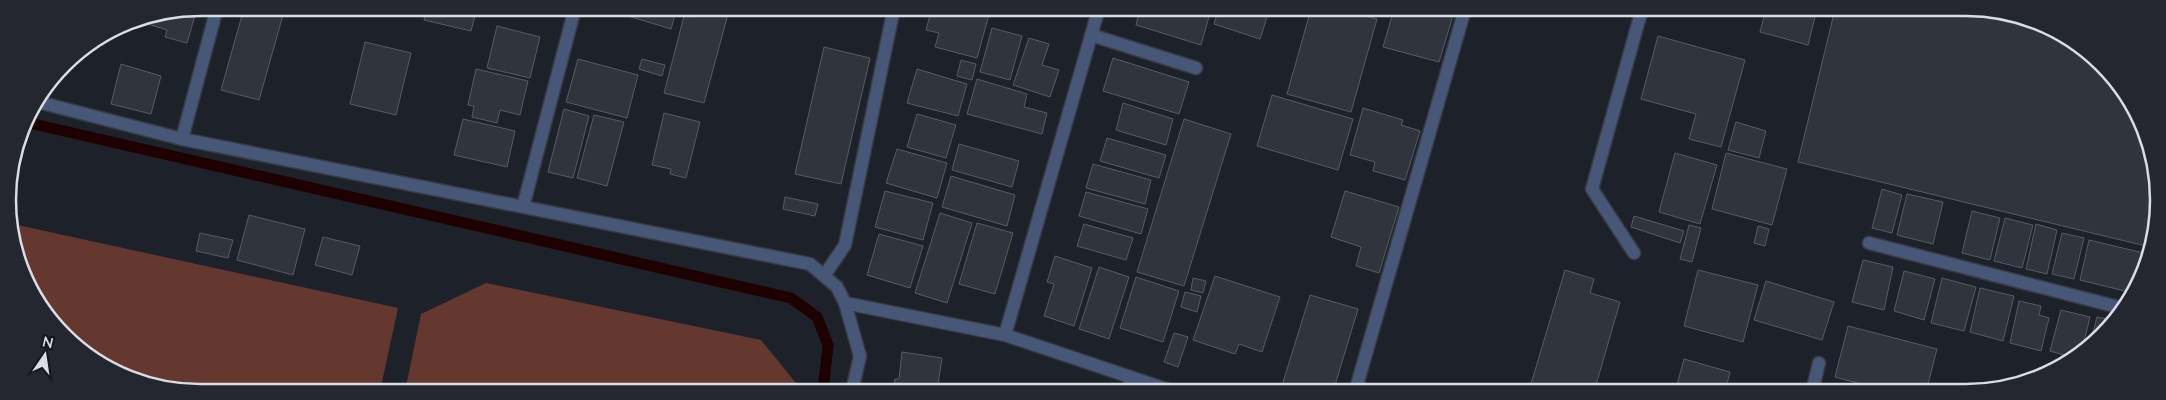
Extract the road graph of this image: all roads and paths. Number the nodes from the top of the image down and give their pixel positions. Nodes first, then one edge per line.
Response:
1 (215, 16) edge
2 (574, 16) edge
3 (892, 16) edge
4 (1097, 16) edge
5 (1463, 16) edge
6 (1640, 16) edge
7 (1091, 35) junction
8 (1196, 68) dead end
9 (44, 103) edge
10 (182, 139) junction
11 (523, 207) junction
12 (1869, 243) dead end
13 (1634, 253) dead end
14 (824, 276) junction
15 (845, 303) junction
16 (2116, 306) edge
17 (1005, 335) junction
18 (1819, 363) dead end
19 (1131, 377) junction
20 (854, 384) edge
21 (1130, 384) edge
22 (1152, 384) edge
23 (1357, 384) edge
24 (1814, 384) edge

1 - 10 street
2 - 11 street
3 - 14 street
4 - 7 street
5 - 23 street
6 - 13 street
7 - 8 street
7 - 17 street
9 - 10 street
10 - 11 street
11 - 14 street
12 - 16 street
14 - 15 street
15 - 17 street
15 - 20 street
17 - 19 street
18 - 24 street
19 - 21 street
19 - 22 street

